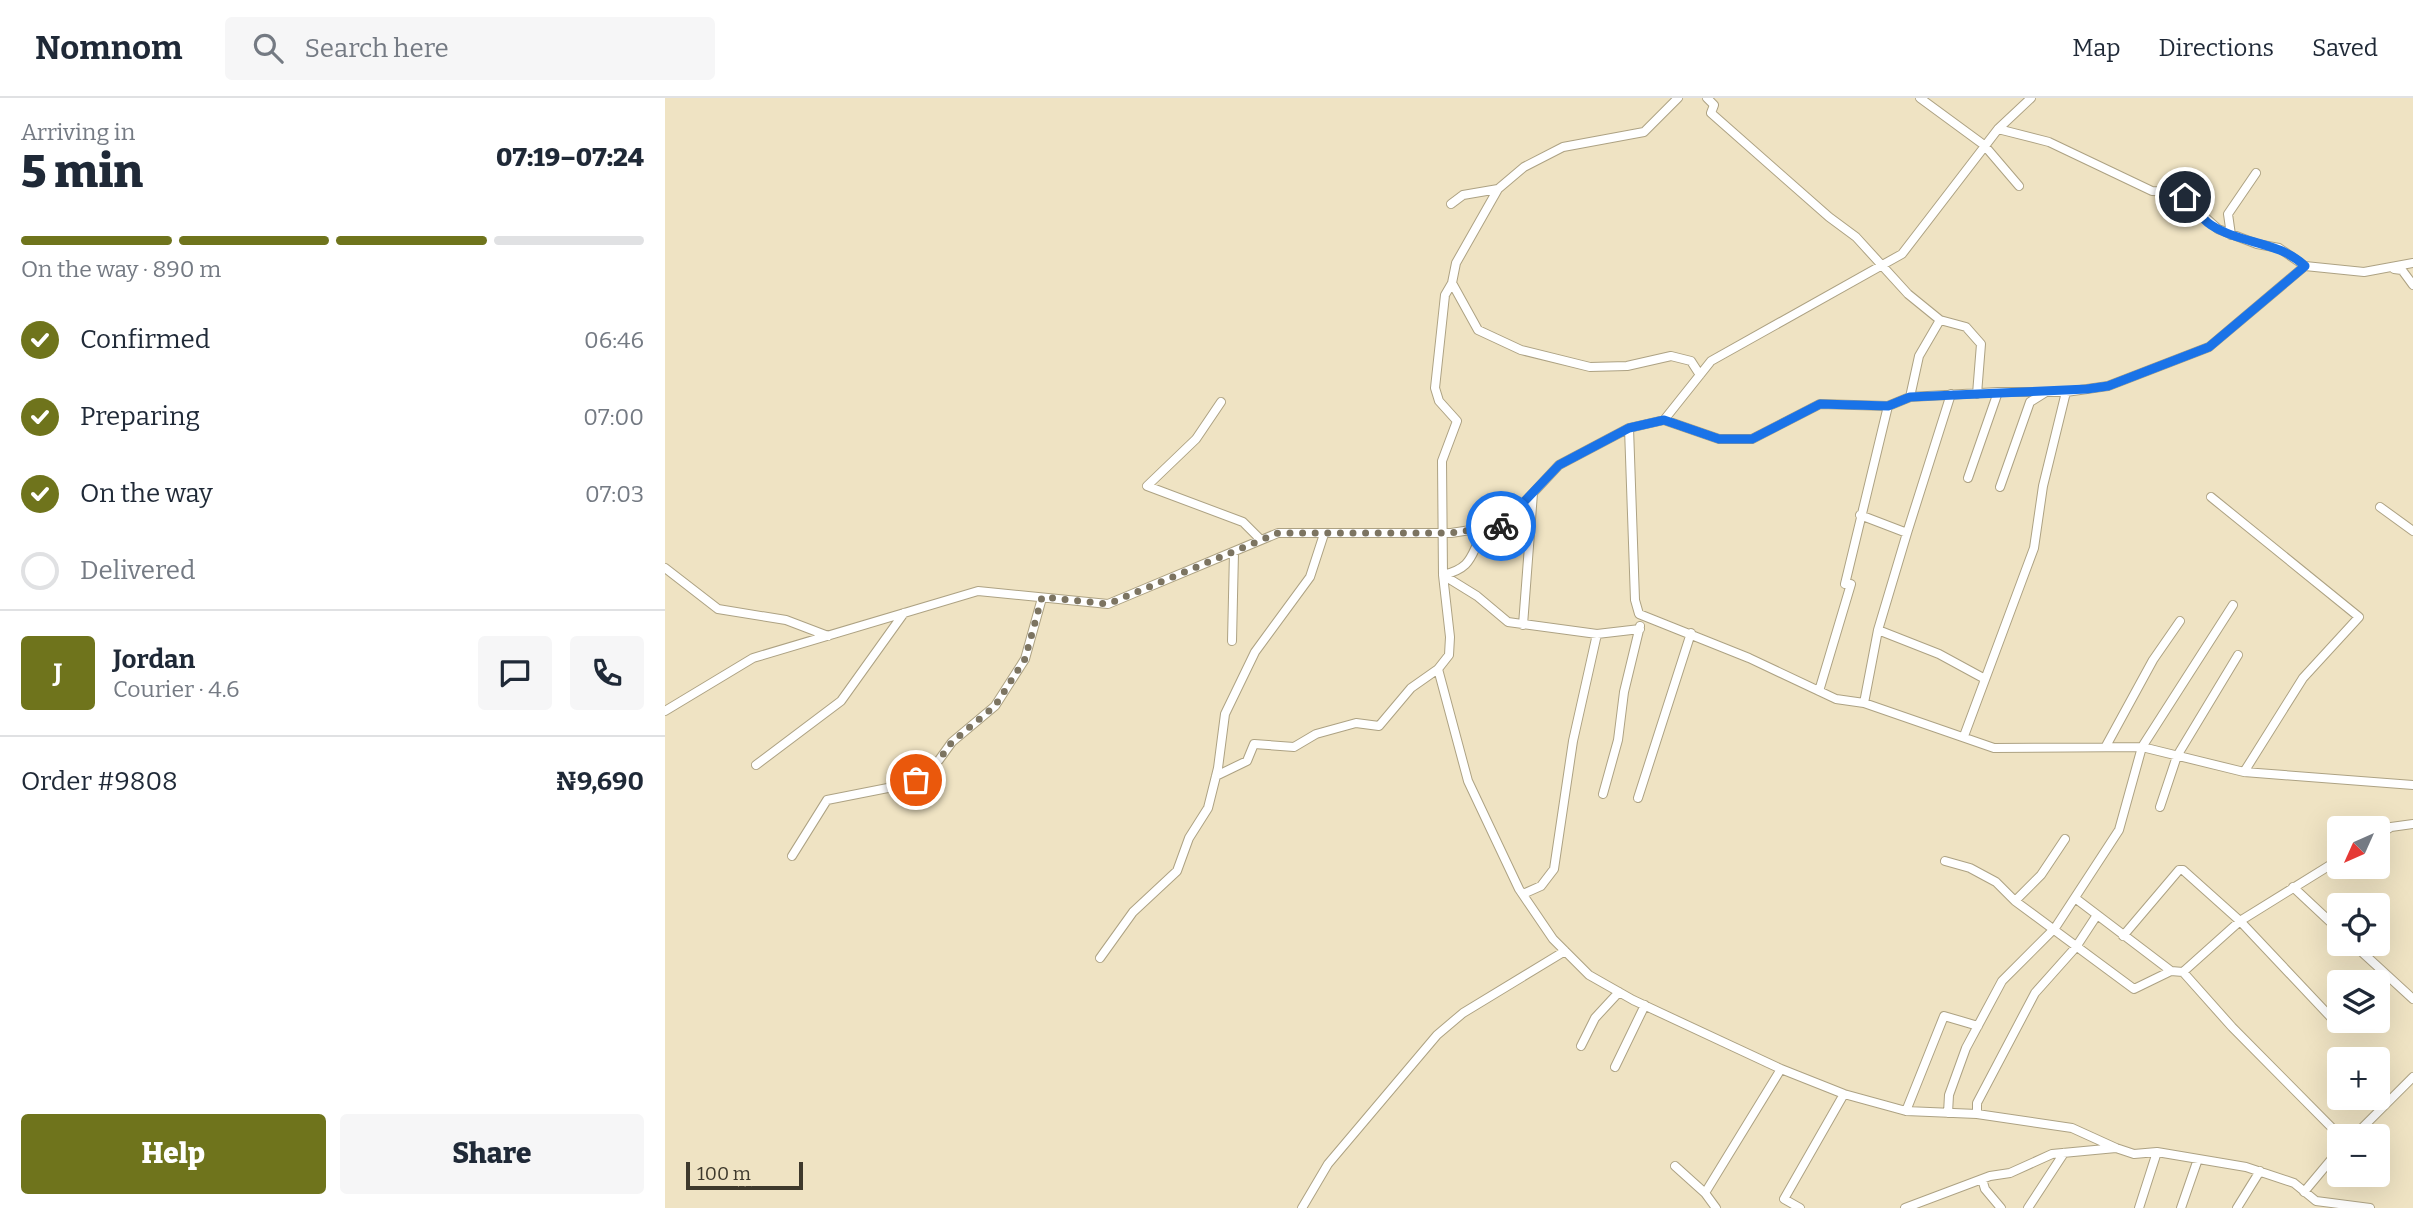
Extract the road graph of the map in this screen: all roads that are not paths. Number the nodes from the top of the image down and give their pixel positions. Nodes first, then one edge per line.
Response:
1 (1678, 98) edge
2 (1707, 98) edge
3 (1920, 98) edge
4 (2031, 98) edge
5 (1998, 129) junction
6 (1984, 145) junction
7 (2256, 173) dead end
8 (2019, 187) dead end
9 (1498, 189) junction
10 (1451, 204) dead end
11 (2231, 235) junction
12 (2413, 263) edge
13 (1880, 266) junction
14 (2305, 266) junction
15 (2391, 268) junction
16 (1452, 283) junction
17 (2413, 285) edge
18 (1940, 320) junction
19 (1700, 375) junction
20 (1998, 392) junction
21 (2046, 392) junction
22 (2066, 392) junction
23 (1951, 394) junction
24 (1977, 394) junction
25 (1910, 397) junction
26 (1221, 402) dead end
27 (1888, 406) junction
28 (1664, 420) junction
29 (1629, 428) junction
30 (1968, 478) dead end
31 (2000, 487) dead end
32 (1533, 493) junction
33 (2211, 497) dead end
34 (2380, 507) dead end
35 (1860, 515) junction
36 (1487, 528) junction
37 (2413, 531) edge
38 (1442, 533) junction
39 (1907, 533) junction
40 (1324, 534) junction
41 (1261, 540) junction
42 (1234, 552) junction
43 (665, 568) edge
44 (1443, 575) junction
45 (1042, 597) junction
46 (2233, 605) dead end
47 (904, 613) junction
48 (1639, 614) junction
49 (2180, 621) dead end
50 (1523, 625) junction
51 (1640, 629) junction
52 (1878, 630) junction
53 (1691, 633) junction
54 (1598, 635) junction
55 (828, 636) junction
56 (1231, 640) dead end
57 (2238, 655) dead end
58 (1438, 669) junction
59 (1985, 679) junction
60 (1819, 691) junction
61 (1864, 703) junction
62 (665, 711) edge
63 (1965, 736) junction
64 (2106, 746) junction
65 (2142, 747) junction
66 (2177, 756) junction
67 (756, 765) dead end
68 (2244, 772) junction
69 (1216, 776) junction
70 (2413, 785) edge
71 (1603, 794) dead end
72 (1638, 797) dead end
73 (2160, 807) dead end
74 (2413, 824) edge
75 (2391, 827) edge
76 (2065, 839) dead end
77 (792, 856) dead end
78 (1945, 861) dead end
79 (2327, 867) edge
80 (2293, 887) junction
81 (1523, 894) junction
82 (2075, 898) junction
83 (2015, 901) junction
84 (2097, 915) junction
85 (2327, 919) edge
86 (2240, 921) junction
87 (2055, 928) junction
88 (2123, 936) junction
89 (2076, 947) junction
90 (1565, 951) junction
91 (2366, 956) edge
92 (1100, 958) dead end
93 (2171, 971) junction
94 (2183, 972) junction
95 (1619, 992) junction
96 (2412, 997) edge
97 (1645, 1005) junction
98 (2327, 1013) edge
99 (1978, 1026) junction
100 (1581, 1046) dead end
101 (1615, 1067) dead end
102 (1781, 1069) junction
103 (2413, 1076) edge
104 (1844, 1094) junction
105 (1906, 1111) junction
106 (1948, 1113) junction
107 (1977, 1114) junction
108 (2328, 1124) edge
109 (2366, 1124) edge
110 (2116, 1148) junction
111 (2157, 1152) junction
112 (2064, 1153) junction
113 (2198, 1159) junction
114 (2327, 1165) edge
115 (1675, 1166) dead end
116 (2260, 1171) junction
117 (1982, 1179) junction
118 (2304, 1192) junction
119 (1705, 1193) junction
120 (1302, 1208) edge
121 (1716, 1208) edge
122 (1800, 1208) edge
123 (1905, 1208) edge
124 (2001, 1208) edge
125 (2028, 1208) edge
126 (2139, 1208) edge
127 (2181, 1208) edge
128 (2237, 1208) edge
129 (2370, 1208) edge

1 - 9 street
2 - 13 street
3 - 6 street
4 - 5 street
5 - 6 street
5 - 11 street
6 - 8 street
6 - 13 street
7 - 11 street
9 - 10 street
9 - 16 street
11 - 14 street
12 - 15 street
13 - 18 street
13 - 19 street
14 - 15 street
14 - 22 street
15 - 17 street
16 - 19 street
16 - 38 street
18 - 24 street
18 - 25 street
19 - 28 street
20 - 21 street
20 - 24 street
20 - 30 street
21 - 22 street
21 - 31 street
22 - 59 street
23 - 24 street
23 - 25 street
23 - 39 street
25 - 27 street
26 - 41 street
27 - 28 street
27 - 35 street
28 - 29 street
29 - 32 street
29 - 48 street
32 - 36 street
32 - 50 street
33 - 68 street
34 - 37 street
35 - 39 street
35 - 60 street
36 - 38 street
36 - 44 street
38 - 40 street
38 - 44 street
39 - 52 street
40 - 41 street
40 - 69 street
41 - 42 street
42 - 45 street
42 - 56 street
43 - 55 street
44 - 50 street
44 - 58 street
45 - 47 street
45 - 77 street
46 - 65 street
47 - 55 street
47 - 67 street
48 - 51 street
48 - 53 street
49 - 64 street
50 - 54 street
51 - 54 street
51 - 71 street
52 - 59 street
52 - 61 street
53 - 60 street
53 - 72 street
54 - 81 street
55 - 62 street
57 - 66 street
58 - 69 street
58 - 81 street
59 - 63 street
60 - 61 street
61 - 63 street
63 - 64 street
64 - 65 street
65 - 66 street
65 - 82 street
66 - 68 street
66 - 73 street
68 - 70 street
69 - 92 street
74 - 75 street
76 - 83 street
78 - 83 street
79 - 80 street
80 - 85 street
80 - 86 street
81 - 90 street
82 - 84 street
82 - 87 street
83 - 87 street
84 - 88 street
84 - 89 street
86 - 88 street
86 - 94 street
86 - 98 street
87 - 89 street
87 - 99 street
88 - 93 street
89 - 93 street
89 - 107 street
90 - 95 street
90 - 120 street
91 - 96 street
93 - 94 street
94 - 108 street
95 - 97 street
95 - 100 street
97 - 101 street
97 - 102 street
99 - 105 street
99 - 106 street
102 - 104 street
102 - 119 street
103 - 109 street
104 - 105 street
104 - 122 street
105 - 106 street
106 - 107 street
107 - 110 street
110 - 111 street
110 - 112 street
111 - 113 street
111 - 126 street
112 - 117 street
112 - 125 street
113 - 116 street
113 - 127 street
114 - 118 street
115 - 119 street
116 - 118 street
116 - 128 street
117 - 123 street
117 - 124 street
118 - 129 street
119 - 121 street

